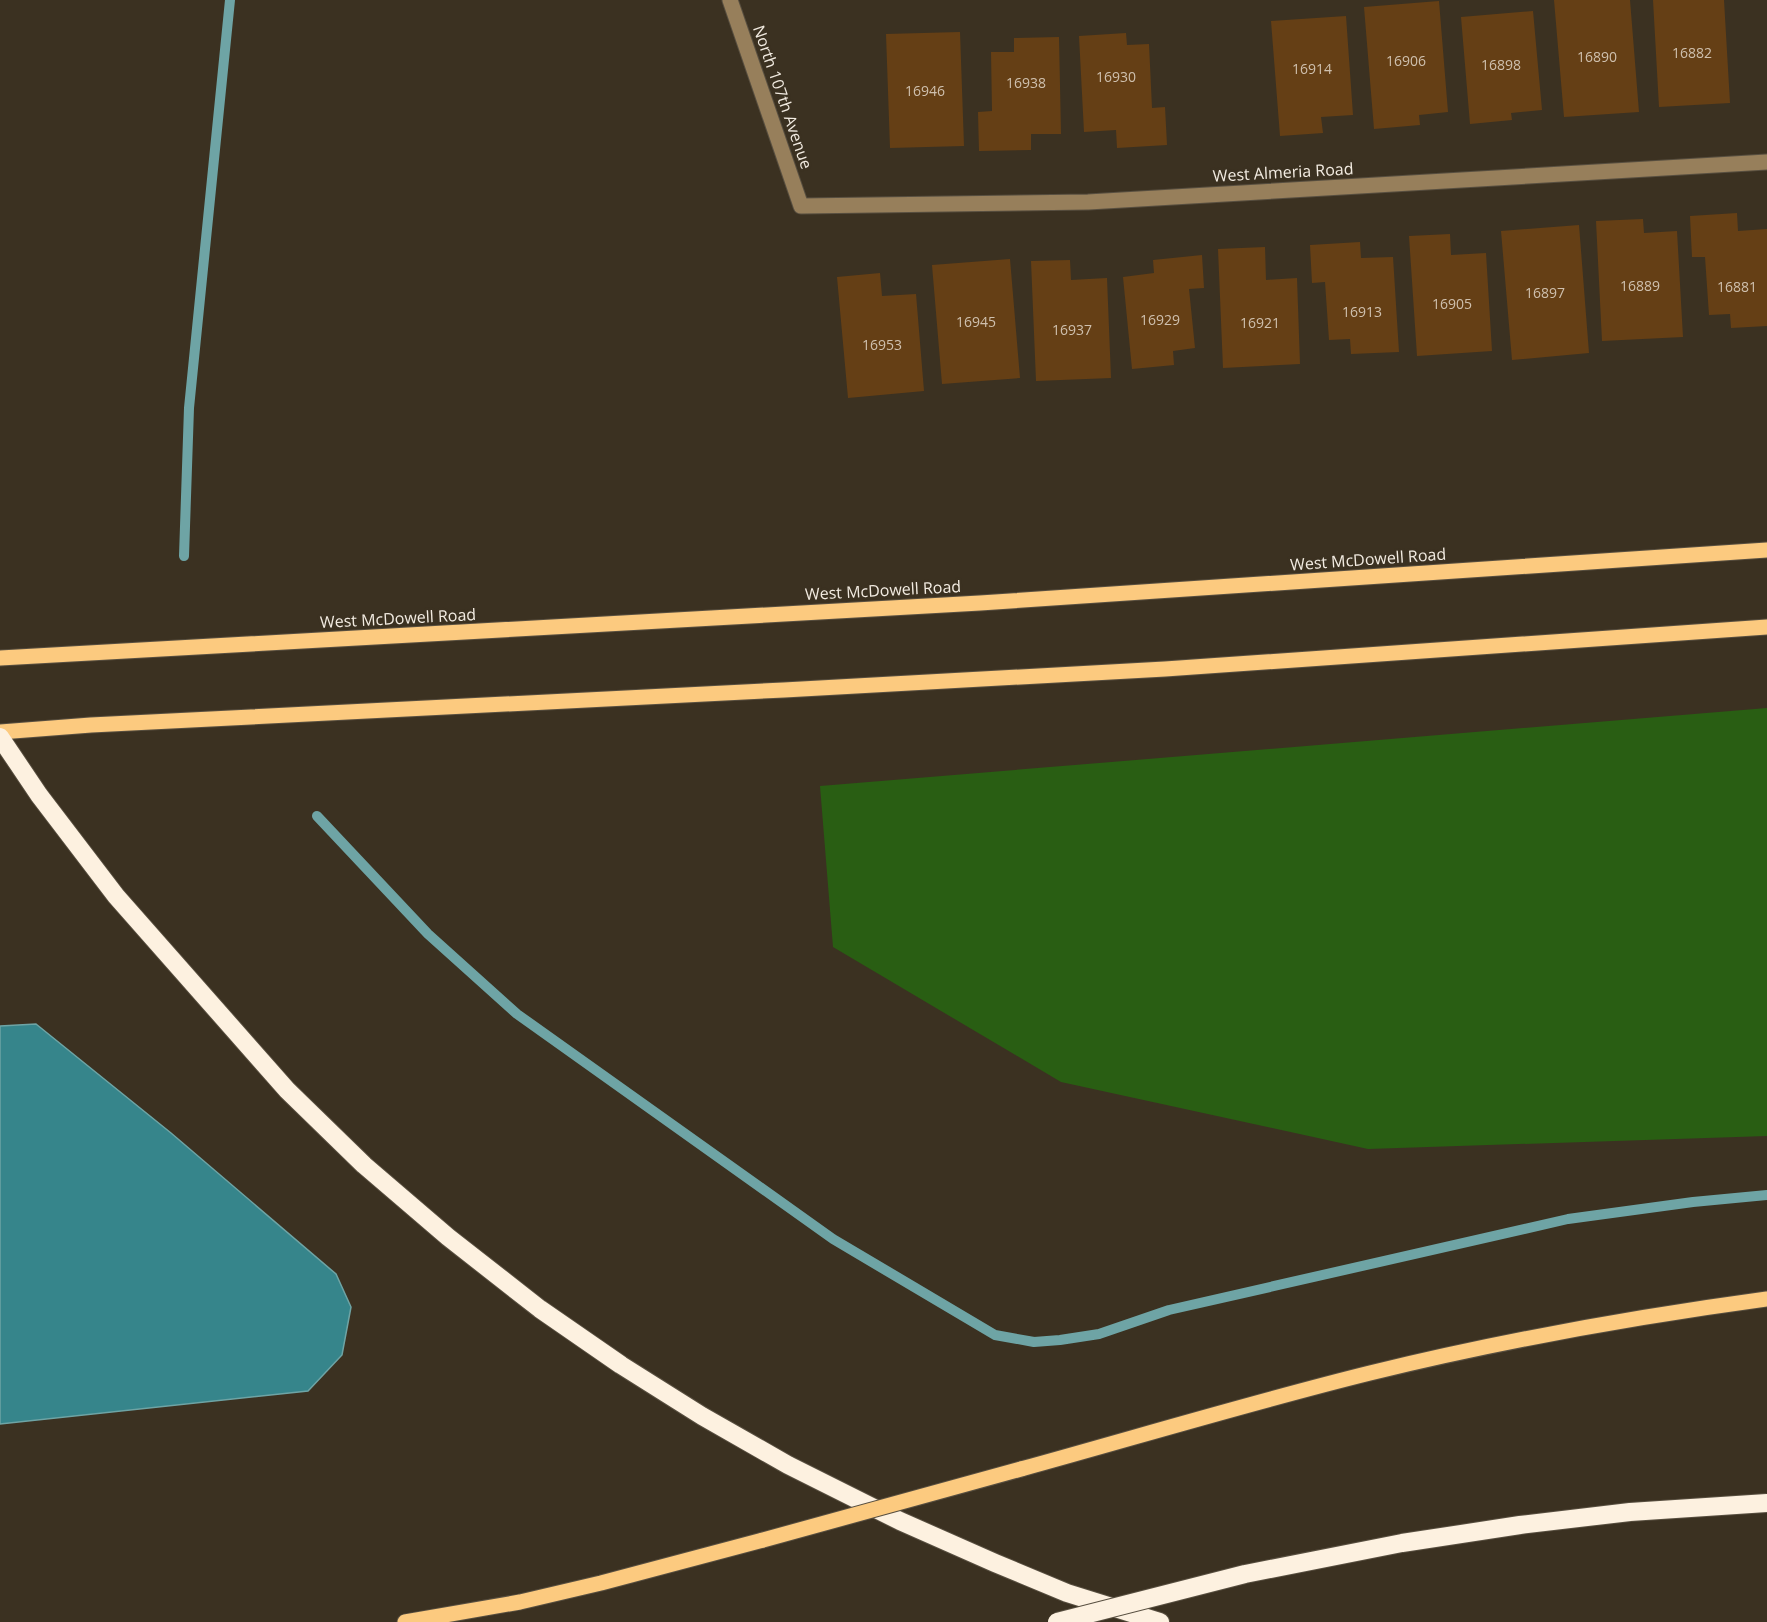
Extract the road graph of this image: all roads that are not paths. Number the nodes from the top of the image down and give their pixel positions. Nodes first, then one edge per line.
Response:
1 (730, 0) edge
2 (1767, 162) edge
3 (801, 206) joint
4 (1767, 550) edge
5 (1767, 627) edge
6 (0, 658) edge
7 (0, 732) edge
8 (0, 737) edge
9 (1767, 1299) edge
10 (1767, 1503) edge
11 (405, 1622) edge
12 (1057, 1622) edge
13 (1160, 1622) edge

1 - 3 street, North 107th Avenue
2 - 3 street, West Almeria Road
4 - 6 main road, West McDowell Road
5 - 7 main road
8 - 13 highway
9 - 11 main road, bridge
10 - 12 highway, bridge

